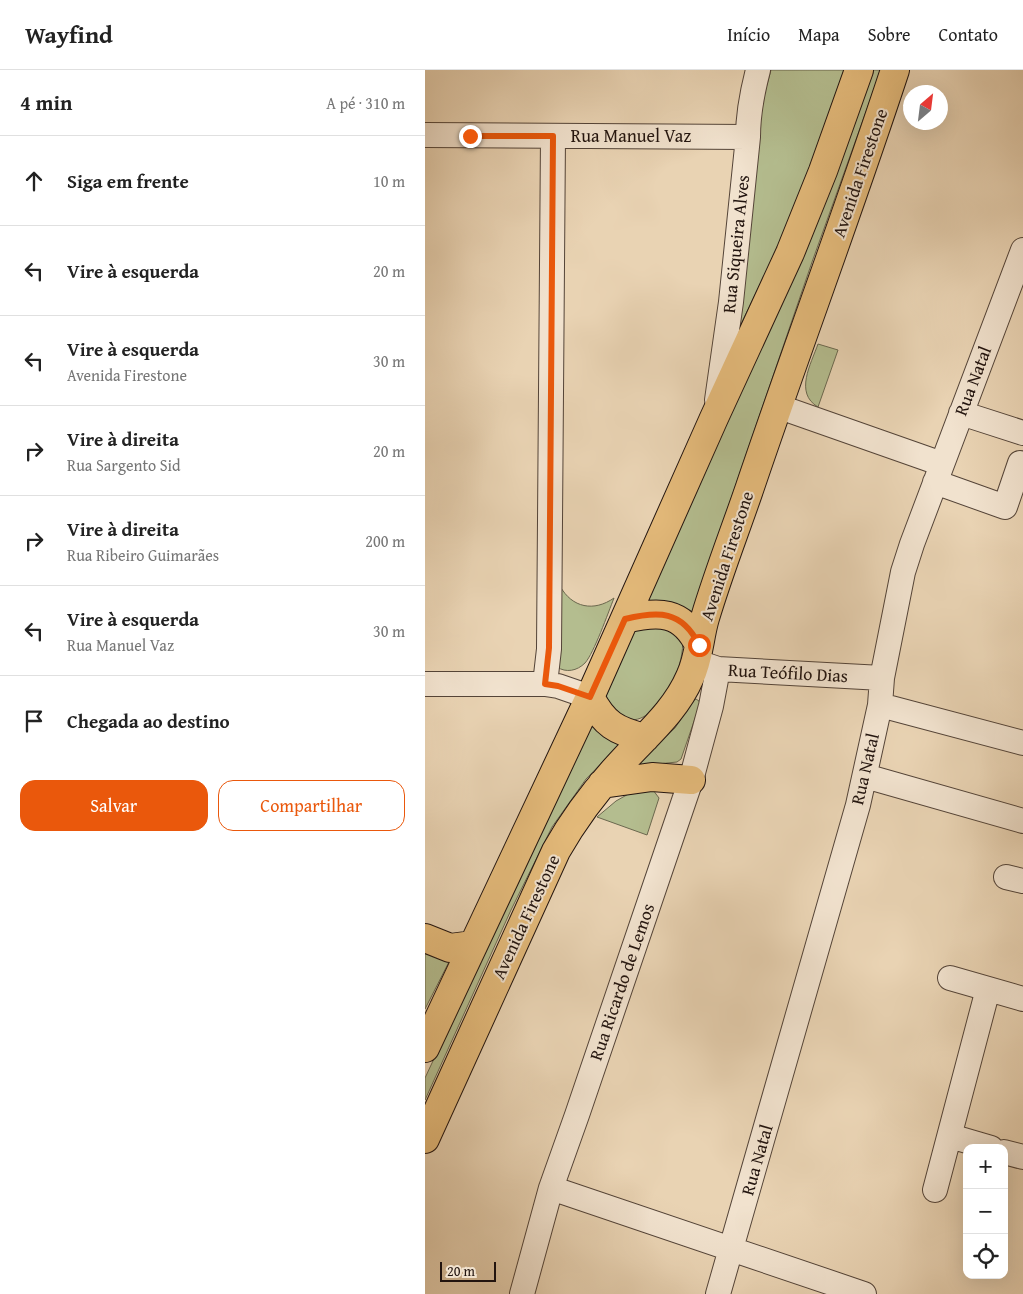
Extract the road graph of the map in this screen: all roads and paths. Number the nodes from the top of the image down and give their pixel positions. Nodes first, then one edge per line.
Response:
1 (758, 70) edge
2 (859, 70) edge
3 (895, 70) edge
4 (425, 135) edge
5 (553, 136) junction
6 (747, 137) junction
7 (1022, 255) edge
8 (1016, 289) edge
9 (777, 406) junction
10 (961, 413) junction
11 (714, 418) junction
12 (1023, 433) edge
13 (1021, 463) dead end
14 (939, 473) junction
15 (625, 619) junction
16 (704, 659) junction
17 (882, 678) junction
18 (425, 684) edge
19 (545, 684) junction
20 (590, 697) junction
21 (880, 705) junction
22 (645, 738) junction
23 (1023, 743) edge
24 (865, 776) junction
25 (691, 780) junction
26 (602, 784) junction
27 (1023, 820) edge
28 (425, 938) edge
29 (473, 945) junction
30 (950, 978) dead end
31 (988, 988) junction
32 (1023, 999) edge
33 (425, 1048) edge
34 (950, 1136) junction
35 (425, 1139) edge
36 (977, 1144) edge
37 (1008, 1153) edge
38 (1023, 1157) edge
39 (551, 1188) junction
40 (935, 1190) dead end
41 (732, 1250) junction
42 (522, 1294) edge
43 (718, 1294) edge
44 (864, 1294) edge

1 - 6 street, Rua Siqueira Alves
2 - 11 main road, Avenida Firestone
3 - 9 main road, Avenida Firestone
4 - 5 street, Rua Manuel Vaz
5 - 6 street, Rua Manuel Vaz
5 - 19 street
6 - 11 street, Rua Siqueira Alves
7 - 8 street, Rua Natal
8 - 10 street, Rua Natal
9 - 14 street
9 - 16 main road, Avenida Firestone
10 - 12 street
10 - 14 street, Rua Natal
11 - 15 main road, Avenida Firestone
13 - 14 street
14 - 17 street, Rua Natal
15 - 16 main road
15 - 20 main road, Avenida Firestone
16 - 17 street, Rua Teófilo Dias
16 - 22 main road, Avenida Firestone
16 - 25 street, Rua Ricardo de Lemos
17 - 21 street, Rua Natal
18 - 19 street
19 - 20 street
20 - 22 main road
20 - 29 main road, Avenida Firestone
21 - 23 street
21 - 24 street, Rua Natal
22 - 26 main road, Avenida Firestone
24 - 27 street
24 - 41 street, Rua Natal
25 - 26 main road
25 - 39 street, Rua Ricardo de Lemos
26 - 35 main road, Avenida Firestone
28 - 29 main road
29 - 33 main road, Avenida Firestone
30 - 31 street
31 - 32 street
31 - 34 street
34 - 36 street
34 - 40 street
37 - 38 street
39 - 41 street
39 - 42 street, Rua Ricardo de Lemos
41 - 43 street, Rua Natal
41 - 44 street

